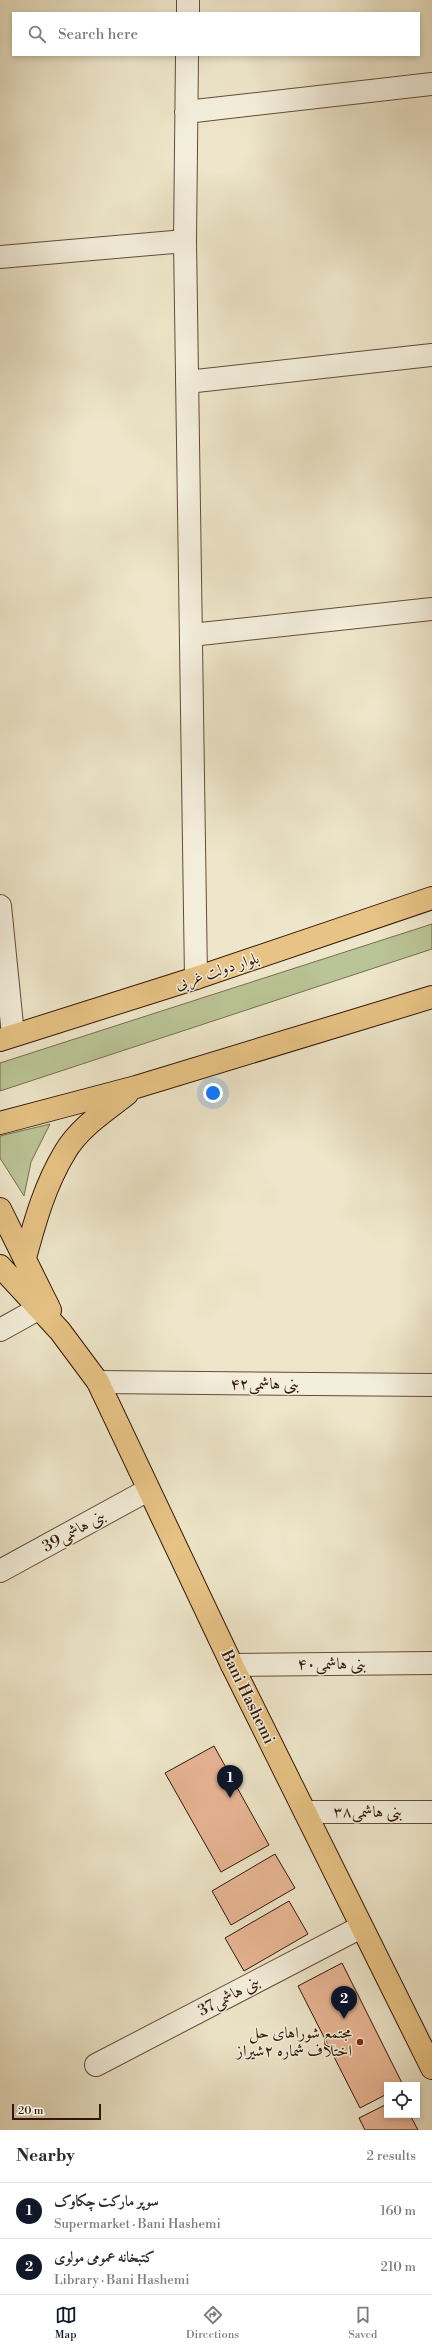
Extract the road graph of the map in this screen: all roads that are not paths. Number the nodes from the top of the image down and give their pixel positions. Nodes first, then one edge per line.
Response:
1 (188, 0) edge
2 (188, 12) edge
3 (187, 56) edge
4 (432, 84) edge
5 (186, 112) junction
6 (185, 241) junction
7 (0, 257) edge
8 (432, 355) edge
9 (187, 382) junction
10 (432, 609) edge
11 (191, 635) junction
12 (432, 898) edge
13 (0, 906) edge
14 (196, 978) junction
15 (432, 997) edge
16 (6, 1038) edge
17 (136, 1087) junction
18 (0, 1123) edge
19 (0, 1209) edge
20 (25, 1258) junction
21 (0, 1266) edge
22 (44, 1307) junction
23 (0, 1330) edge
24 (98, 1382) junction
25 (432, 1385) edge
26 (148, 1490) junction
27 (0, 1571) edge
28 (432, 1663) edge
29 (232, 1665) junction
30 (304, 1812) junction
31 (432, 1812) edge
32 (361, 1927) junction
33 (430, 2059) edge
34 (96, 2065) dead end

1 - 2 street
3 - 5 street
4 - 5 street
5 - 6 street
6 - 7 street
6 - 9 street
8 - 9 street
9 - 11 street
10 - 11 street
11 - 14 street
12 - 14 main road, بلوار دولت غربی
13 - 16 street
14 - 16 main road, بلوار دولت غربی
15 - 17 main road
17 - 18 main road
17 - 20 main road
19 - 20 main road, Bani Hashemi
20 - 22 main road, Bani Hashemi
21 - 22 main road, Bani Hashemi
22 - 23 street
22 - 24 main road, Bani Hashemi
24 - 25 street, بنی هاشمی۴۲
24 - 26 main road, Bani Hashemi
26 - 27 street, بنی هاشمی39
26 - 29 main road, Bani Hashemi
28 - 29 street, بنی هاشمی۴۰
29 - 30 main road, Bani Hashemi
30 - 31 street, بنی هاشمی۳۸
30 - 32 main road, Bani Hashemi
32 - 33 main road, Bani Hashemi
32 - 34 street, بنی هاشمی37

